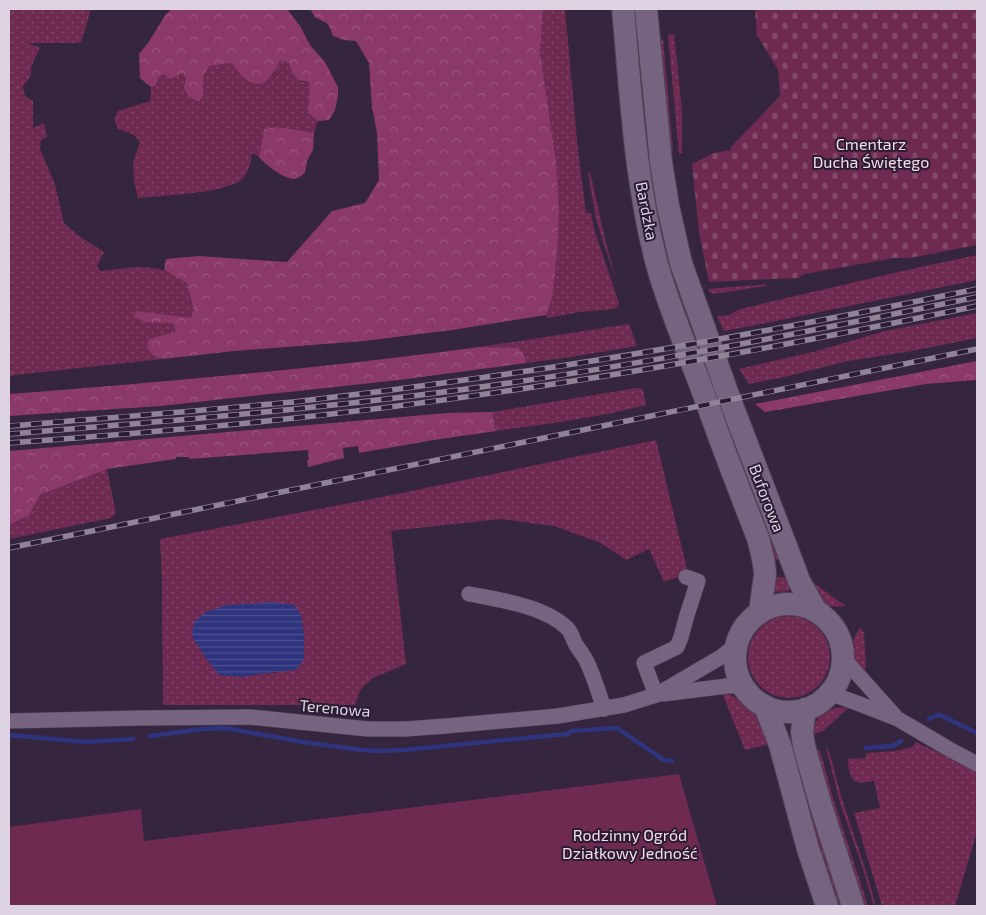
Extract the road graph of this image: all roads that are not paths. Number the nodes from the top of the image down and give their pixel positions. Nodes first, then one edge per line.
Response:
1 (623, 9) edge
2 (646, 9) edge
3 (724, 383) joint
4 (707, 405) joint
5 (686, 577) dead end
6 (469, 594) dead end
7 (816, 611) junction
8 (760, 612) junction
9 (736, 645) junction
10 (843, 658) junction
11 (743, 686) junction
12 (829, 693) junction
13 (656, 695) junction
14 (765, 706) junction
15 (604, 709) junction
16 (805, 709) junction
17 (898, 719) junction
18 (9, 721) edge
19 (977, 764) edge
20 (827, 906) edge
21 (853, 906) edge

1 - 4 main road, Bardzka
2 - 3 main road, Bardzka
3 - 7 main road, Buforowa
4 - 8 main road, Buforowa
5 - 13 street
6 - 15 street
7 - 8 main road
7 - 10 main road
8 - 9 main road
9 - 11 main road
9 - 13 street, Terenowa
10 - 12 main road
10 - 17 street
11 - 13 street, Terenowa
11 - 14 main road
12 - 16 main road
12 - 17 street
13 - 15 street, Terenowa
14 - 16 main road
14 - 20 main road
15 - 18 street, Terenowa
16 - 21 main road
17 - 19 street

